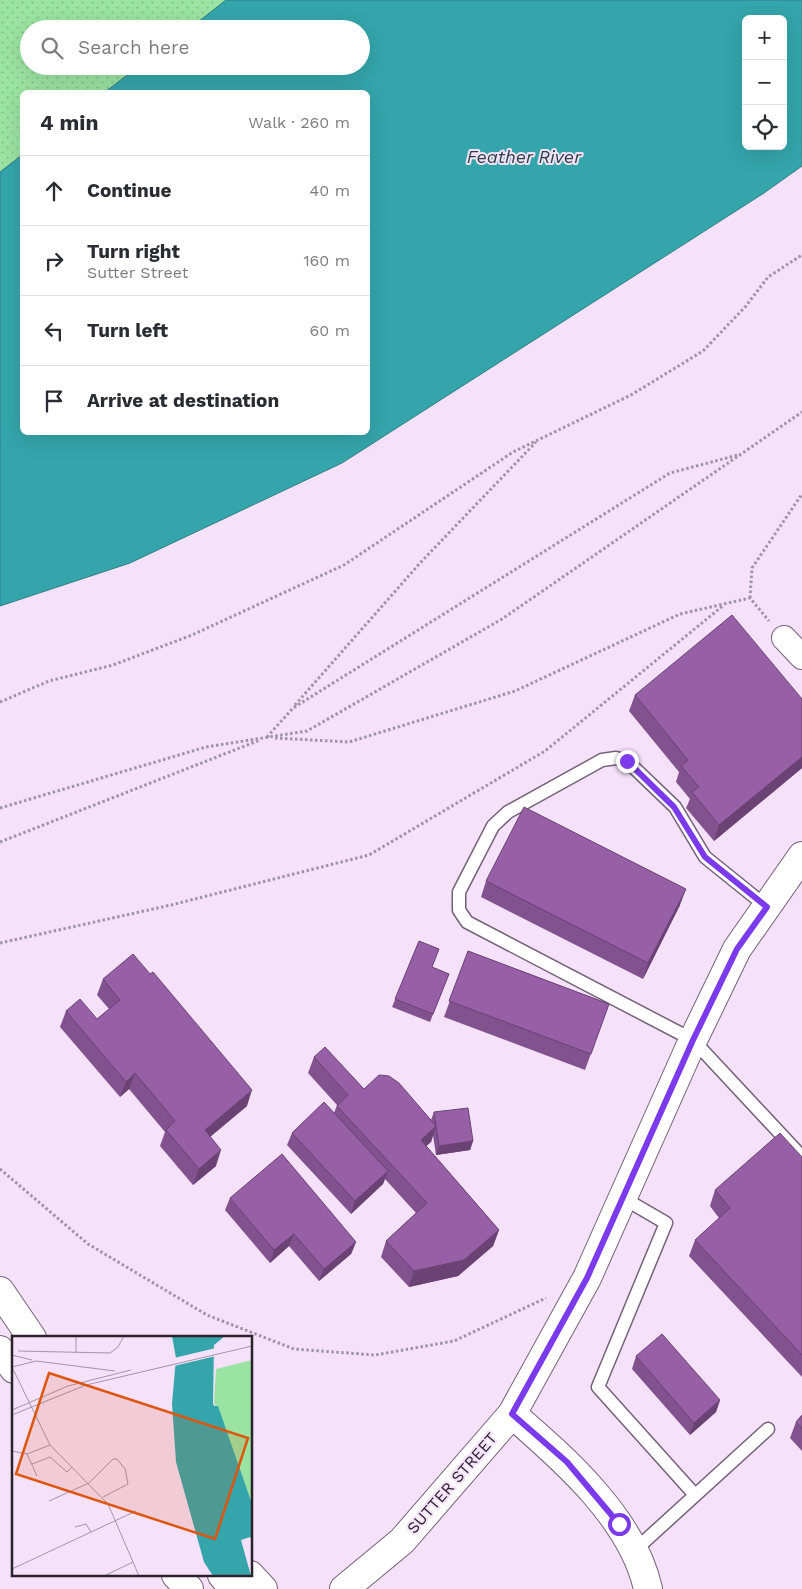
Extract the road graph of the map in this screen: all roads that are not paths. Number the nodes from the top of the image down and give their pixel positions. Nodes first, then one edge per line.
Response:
1 (784, 638) road end
2 (802, 657) edge
3 (802, 856) edge
4 (767, 907) junction
5 (693, 1040) junction
6 (802, 1157) edge
7 (623, 1198) junction
8 (0, 1291) edge
9 (31, 1336) edge
10 (0, 1350) edge
11 (12, 1366) edge
12 (512, 1414) junction
13 (768, 1429) dead end
14 (695, 1495) junction
15 (634, 1550) junction
16 (177, 1576) edge
17 (223, 1576) edge
18 (251, 1576) edge
19 (189, 1589) edge
20 (234, 1589) edge
21 (263, 1589) edge
22 (344, 1589) edge
23 (648, 1589) edge

1 - 2 street
3 - 4 main road, SUTTER STREET
4 - 5 main road, SUTTER STREET
4 - 5 lane
5 - 6 lane
5 - 7 main road, SUTTER STREET
7 - 12 main road, SUTTER STREET
7 - 14 lane
8 - 9 main road
10 - 11 main road
12 - 15 main road
12 - 22 main road, SUTTER STREET
13 - 14 lane
14 - 15 lane
15 - 23 main road
16 - 19 main road
17 - 20 main road
18 - 21 main road

